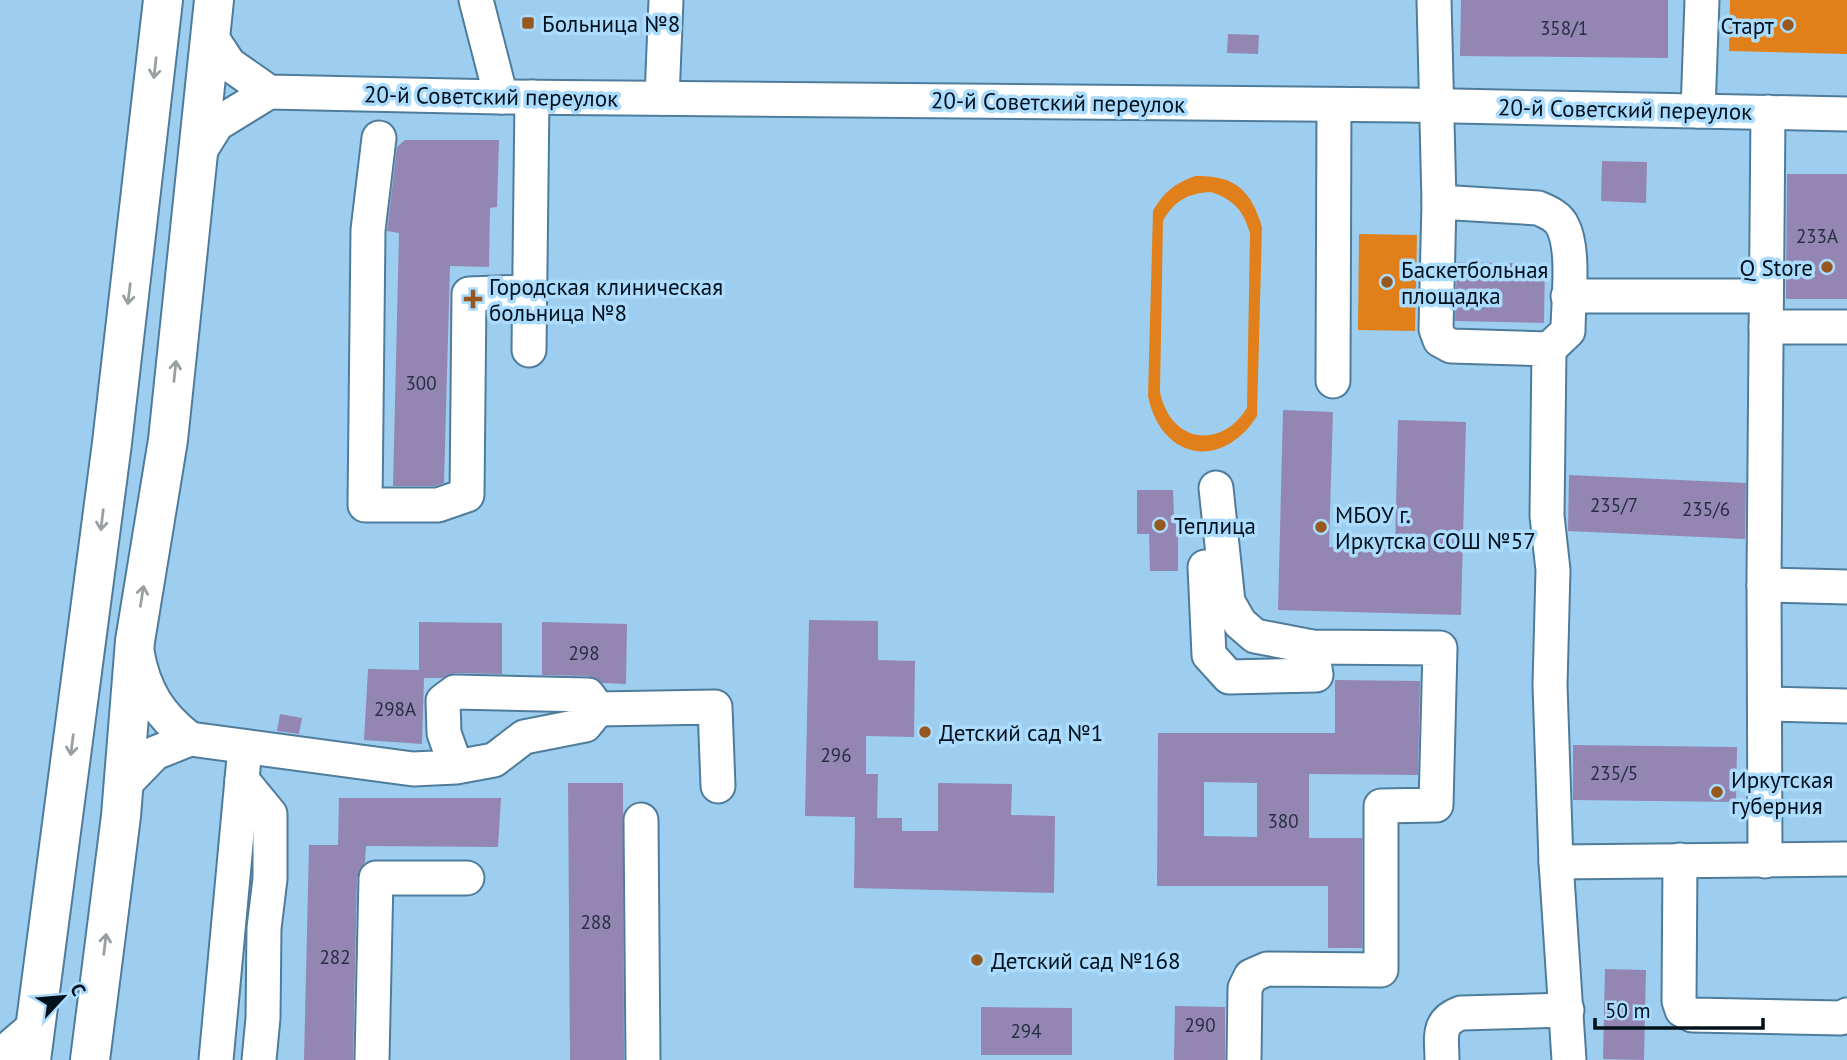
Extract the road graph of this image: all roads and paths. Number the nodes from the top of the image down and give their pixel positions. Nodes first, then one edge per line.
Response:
1 (163, 0) edge
2 (476, 0) edge
3 (666, 0) edge
4 (1434, 0) edge
5 (1702, 0) edge
6 (212, 18) edge
7 (269, 92) junction
8 (517, 97) junction
9 (662, 98) junction
10 (1334, 105) junction
11 (1436, 106) junction
12 (1698, 111) junction
13 (1768, 112) junction
14 (1847, 114) edge
15 (379, 138) dead end
16 (200, 151) junction
17 (1439, 202) junction
18 (528, 292) junction
19 (1568, 296) junction
20 (1766, 311) junction
21 (1847, 327) edge
22 (1549, 349) junction
23 (528, 350) dead end
24 (1333, 381) dead end
25 (1764, 585) junction
26 (1847, 586) edge
27 (135, 641) junction
28 (1312, 647) junction
29 (513, 694) junction
30 (1766, 704) junction
31 (1847, 706) edge
32 (598, 709) junction
33 (524, 737) junction
34 (190, 739) junction
35 (245, 747) junction
36 (456, 767) junction
37 (242, 780) junction
38 (124, 785) junction
39 (718, 786) dead end
40 (641, 820) dead end
41 (1847, 859) edge
42 (1680, 860) junction
43 (1765, 860) junction
44 (1556, 862) junction
45 (467, 878) dead end
46 (1567, 1010) junction
47 (1847, 1015) edge
48 (34, 1043) edge
49 (0, 1056) edge
50 (90, 1060) edge
51 (216, 1060) edge
52 (259, 1060) edge
53 (372, 1060) edge
54 (643, 1060) edge
55 (1244, 1060) edge
56 (1442, 1060) edge
57 (1569, 1060) edge

1 -> 48 main road
2 - 8 street
3 - 9 street
4 - 11 street
5 - 12 street
6 - 7 street
6 - 16 main road
7 - 8 street, 20-й Советский переулок
7 - 16 street
8 - 9 street, 20-й Советский переулок
8 - 18 street
9 - 10 street, 20-й Советский переулок
10 - 11 street, 20-й Советский переулок
10 - 24 street
11 - 12 street, 20-й Советский переулок
11 - 17 street
12 - 13 street, 20-й Советский переулок
13 - 14 street, 20-й Советский переулок
13 - 20 street
15 - 18 street
27 -> 16 main road
17 - 19 street
17 - 22 street
18 - 23 street
19 - 20 street
19 - 22 street
20 - 21 street
20 - 25 street
22 - 44 street
25 - 26 street
25 - 30 street
27 - 34 street
27 - 38 main road
28 - 28 street
28 - 55 street
29 - 32 street
29 - 33 street
29 - 36 street
30 - 31 street
30 - 43 street
32 - 33 street
32 - 39 street
33 - 36 street
34 - 35 street
34 - 38 street
35 - 36 street
35 - 37 street
37 - 51 street
37 - 52 street
50 -> 38 main road
40 - 54 street
41 - 43 street
42 - 43 street
42 - 44 street
42 - 47 street
44 - 46 street
45 - 53 street
46 - 56 street
46 - 57 street
48 - 49 street

